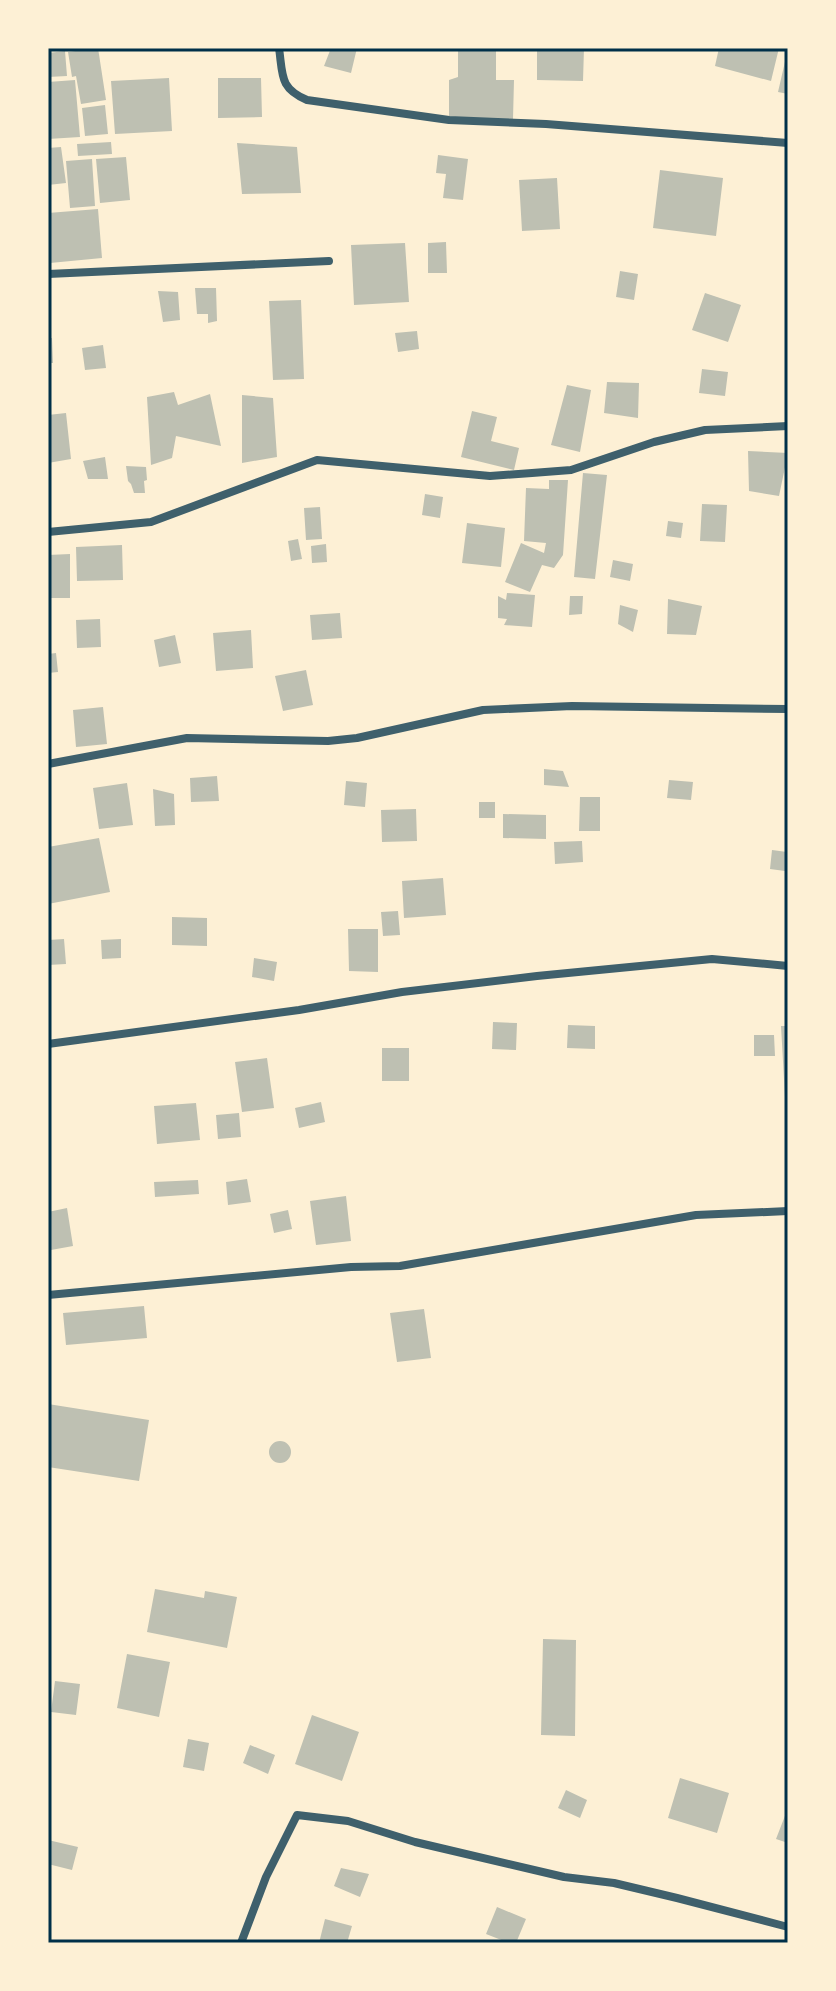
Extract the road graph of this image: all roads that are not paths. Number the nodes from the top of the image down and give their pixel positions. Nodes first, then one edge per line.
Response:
1 (279, 48) edge
2 (788, 143) edge
3 (329, 261) dead end
4 (48, 274) edge
5 (788, 426) edge
6 (48, 532) edge
7 (788, 709) edge
8 (48, 764) edge
9 (788, 966) edge
10 (48, 1044) edge
11 (788, 1211) edge
12 (48, 1295) edge
13 (788, 1927) edge
14 (241, 1943) edge

1 - 2 street
3 - 4 street
5 - 6 street
7 - 8 street
9 - 10 street
11 - 12 street
13 - 14 street

